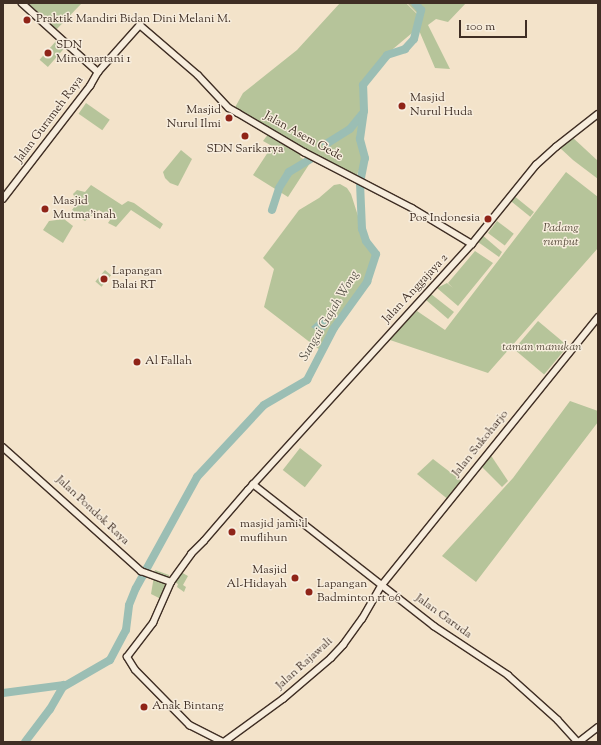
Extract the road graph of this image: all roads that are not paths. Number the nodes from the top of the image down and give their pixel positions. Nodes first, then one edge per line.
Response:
1 (22, 3) edge
2 (140, 25) joint
3 (98, 72) junction
4 (598, 114) edge
5 (3, 199) edge
6 (472, 244) junction
7 (598, 317) edge
8 (3, 447) edge
9 (254, 484) junction
10 (170, 584) junction
11 (382, 585) junction
12 (598, 727) edge
13 (224, 742) edge
14 (579, 742) edge

1 - 3 street
2 - 3 street, Jalan Gurameh Raya
2 - 6 street, Jalan Asem Gede
3 - 5 street, Jalan Gurameh Raya
4 - 6 street, Jalan Anggajaya 2
6 - 9 street, Jalan Anggajaya 2
7 - 11 street, Jalan Sukoharjo
8 - 10 street, Jalan Pondok Raya
9 - 10 street, Jalan Anggajaya 2
9 - 11 street, Jalan Garuda
10 - 13 street, Jalan Anggajaya 2
11 - 13 street, Jalan Rajawali
11 - 14 street, Jalan Garuda
12 - 14 street, Jalan Garuda

